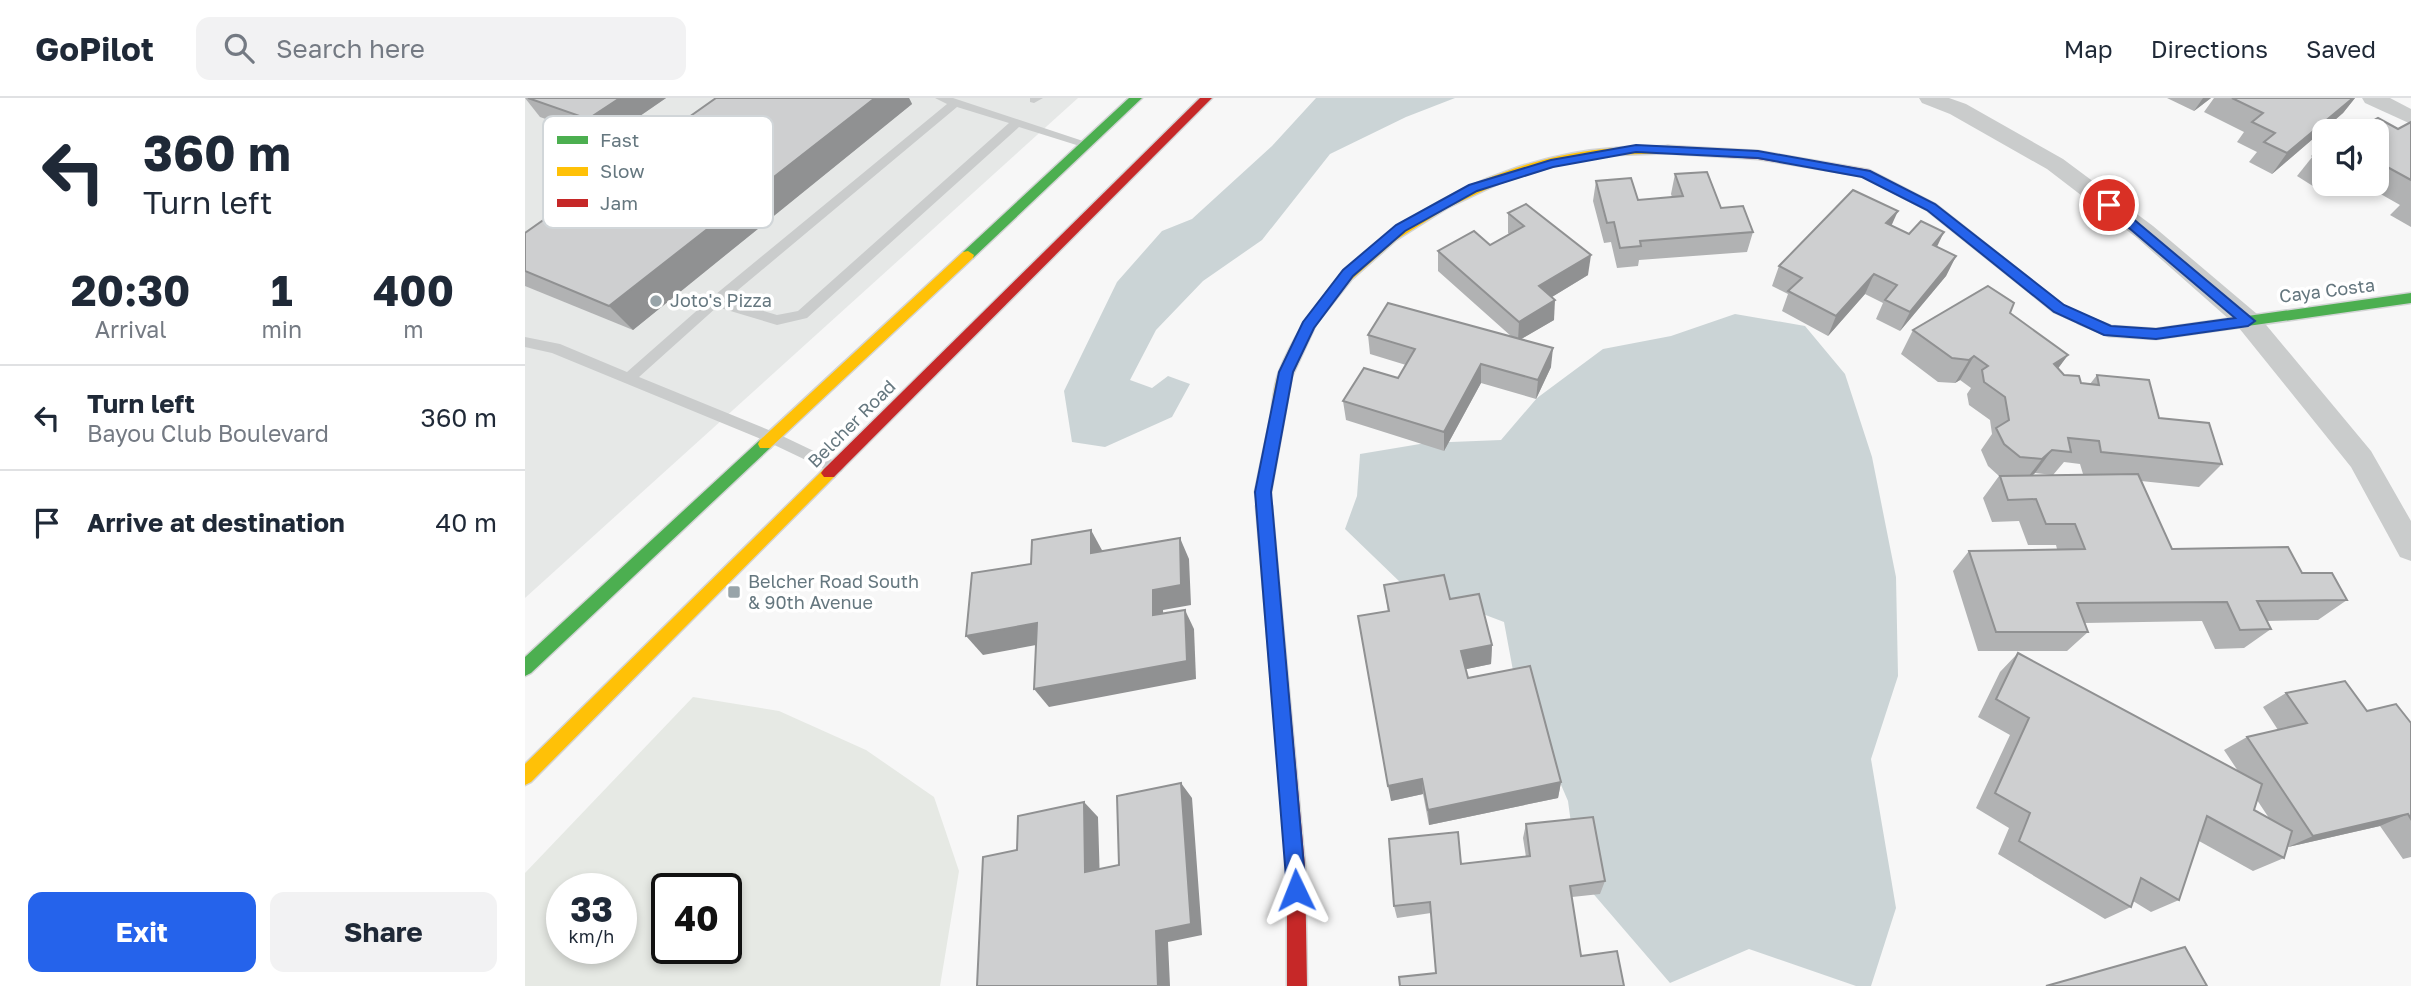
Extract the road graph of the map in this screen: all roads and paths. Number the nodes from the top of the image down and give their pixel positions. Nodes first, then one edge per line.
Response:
1 (941, 98) edge
2 (1136, 98) edge
3 (1206, 98) edge
4 (1930, 98) edge
5 (2373, 98) edge
6 (955, 103) junction
7 (2411, 117) edge
8 (1017, 122) junction
9 (1086, 144) junction
10 (2411, 298) edge
11 (715, 302) junction
12 (2248, 321) junction
13 (525, 342) edge
14 (629, 378) junction
15 (771, 437) junction
16 (836, 468) junction
17 (2411, 548) edge
18 (525, 668) edge
19 (525, 776) edge
20 (1297, 986) edge

1 - 6 lane
2 - 9 street
3 - 16 street, Belcher Road
4 - 12 street
5 - 7 street
6 - 8 lane
6 - 11 lane
8 - 9 lane
8 - 11 lane
9 - 15 street
10 - 12 street, Caya Costa
11 - 14 lane
12 - 17 street
12 - 20 street, Caya Costa
13 - 14 lane
14 - 15 lane
15 - 16 lane
15 - 18 street
16 - 19 street, Belcher Road

